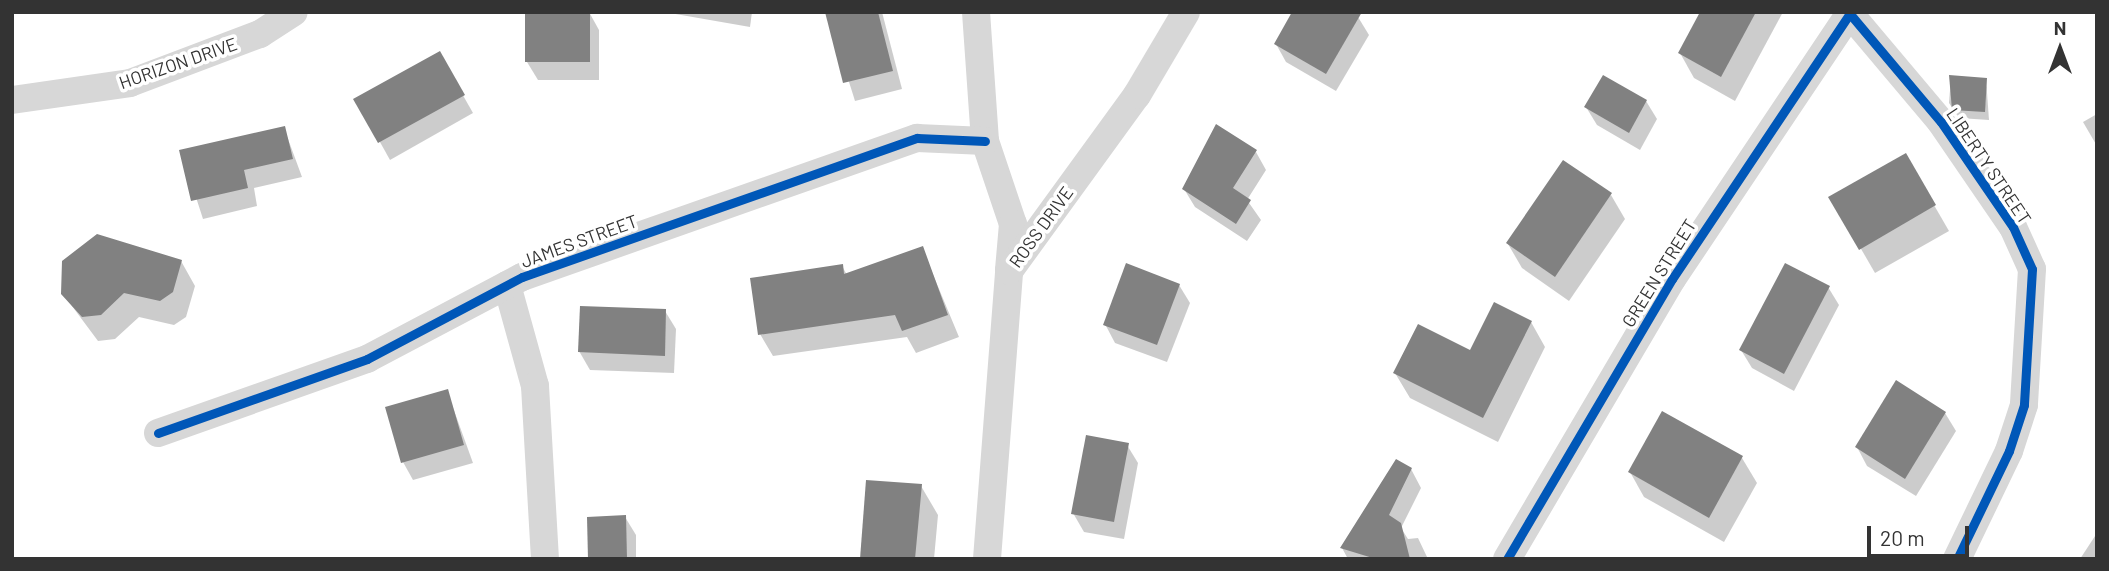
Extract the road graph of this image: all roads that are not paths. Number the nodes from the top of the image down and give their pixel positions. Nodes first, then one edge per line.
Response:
1 (294, 12) edge
2 (976, 12) edge
3 (1186, 12) edge
4 (1851, 13) edge
5 (12, 100) edge
6 (985, 141) junction
7 (1009, 271) junction
8 (507, 285) junction
9 (158, 433) dead end
10 (545, 559) edge
11 (987, 559) edge
12 (1507, 559) edge
13 (1957, 559) edge

1 - 5 street, HORIZON DRIVE
2 - 6 street
3 - 7 street, ROSS DRIVE
4 - 12 street, GREEN STREET
4 - 13 street, LIBERTY STREET
6 - 7 street
6 - 8 street, JAMES STREET
7 - 11 street, ROSS DRIVE
8 - 9 street, JAMES STREET
8 - 10 street

